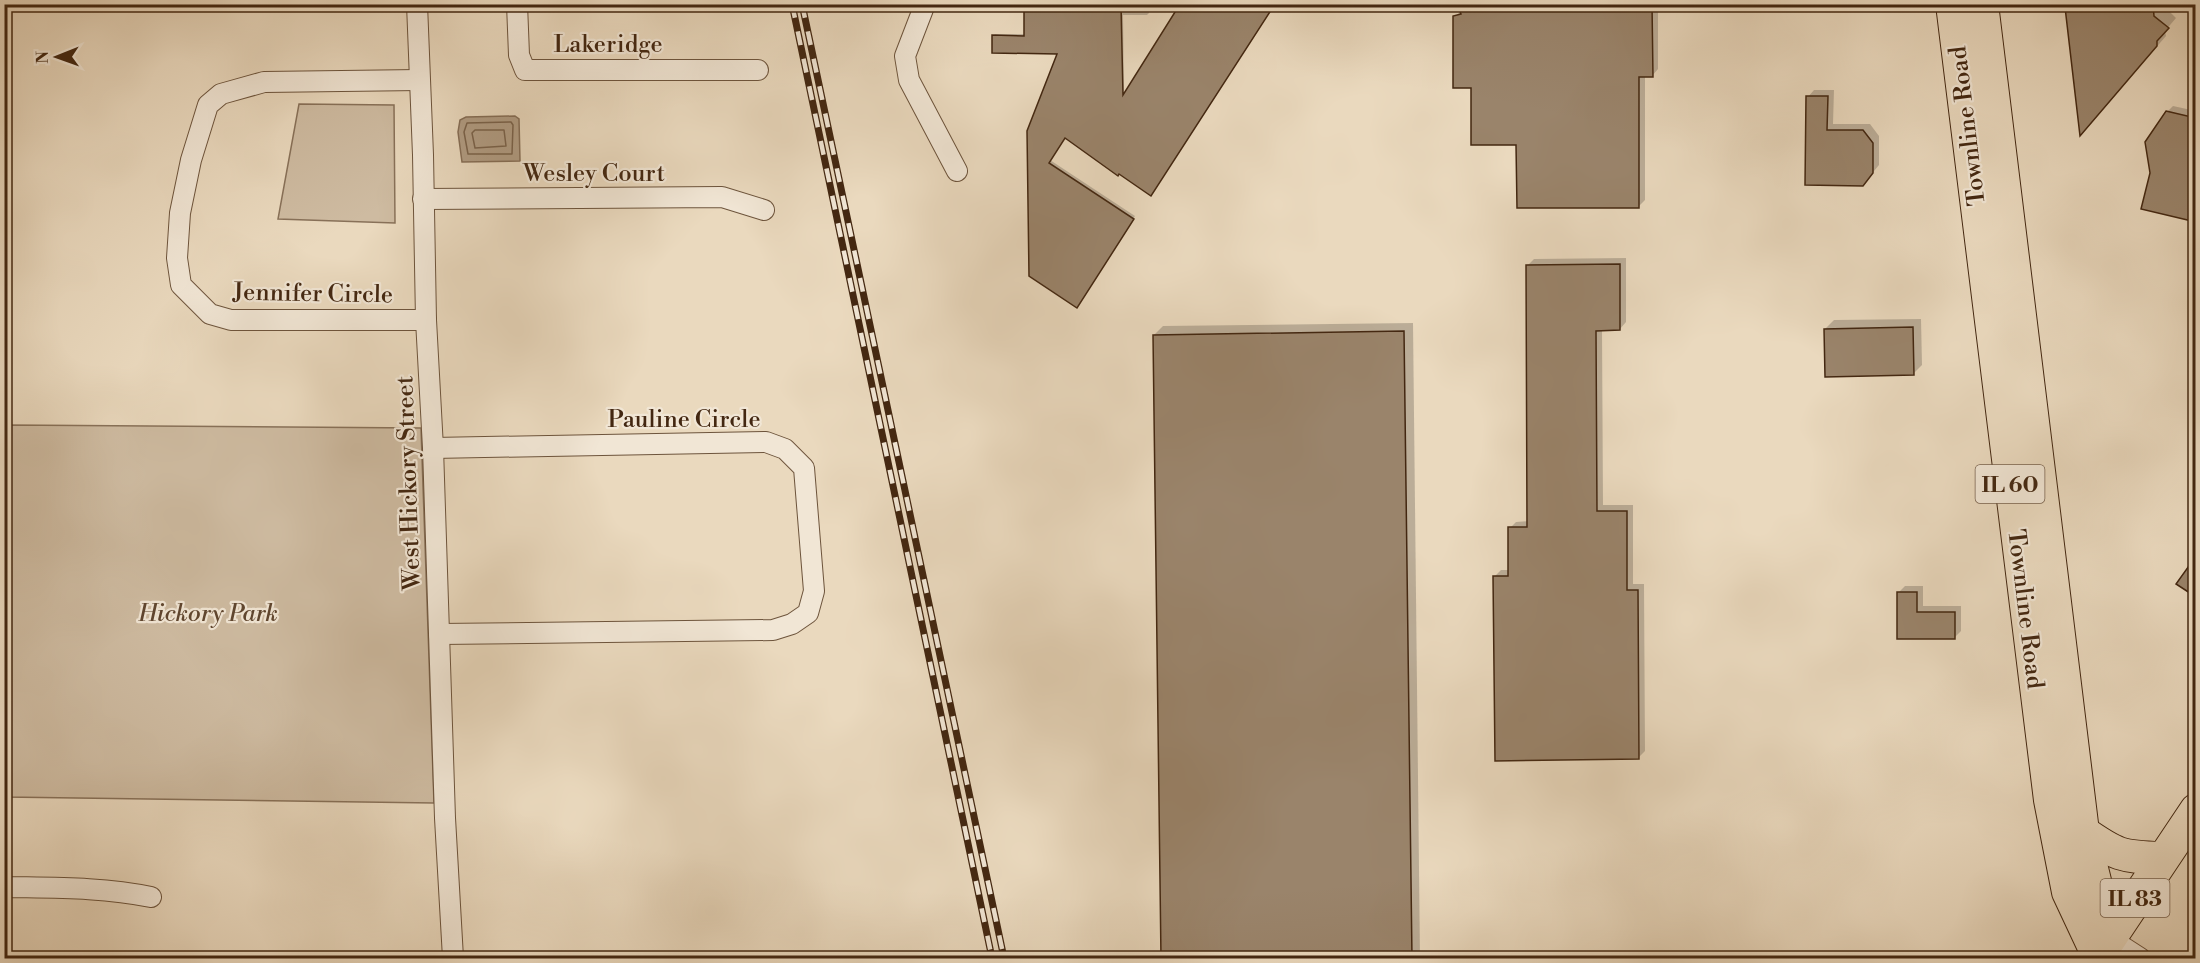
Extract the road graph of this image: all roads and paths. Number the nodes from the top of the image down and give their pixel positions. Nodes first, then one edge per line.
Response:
1 (417, 4) edge
2 (517, 4) edge
3 (925, 4) edge
4 (1952, 4) edge
5 (1982, 4) edge
6 (758, 70) dead end
7 (419, 80) junction
8 (957, 171) dead end
9 (423, 199) junction
10 (764, 210) dead end
11 (426, 320) junction
12 (433, 448) junction
13 (439, 634) junction
14 (2196, 810) edge
15 (2083, 832) junction
16 (2161, 858) junction
17 (4, 887) edge
18 (151, 897) dead end
19 (2101, 951) edge
20 (453, 958) edge
21 (2140, 958) edge

1 - 7 street, West Hickory Street
2 - 6 street, Lakeridge
3 - 8 street
4 - 19 main road, Townline Road / IL 60
5 - 15 main road, Townline Road / IL 60
7 - 9 street, West Hickory Street
7 - 11 street, Jennifer Circle
9 - 10 street, Wesley Court
9 - 11 street, West Hickory Street
11 - 12 street, West Hickory Street
12 - 13 street, West Hickory Street
12 - 13 street, Pauline Circle
13 - 20 street, West Hickory Street
14 - 16 main road, IL 83
15 - 16 main road
15 - 19 main road, Townline Road / IL 60
16 - 19 main road, IL 83
17 - 18 street
19 - 21 street

